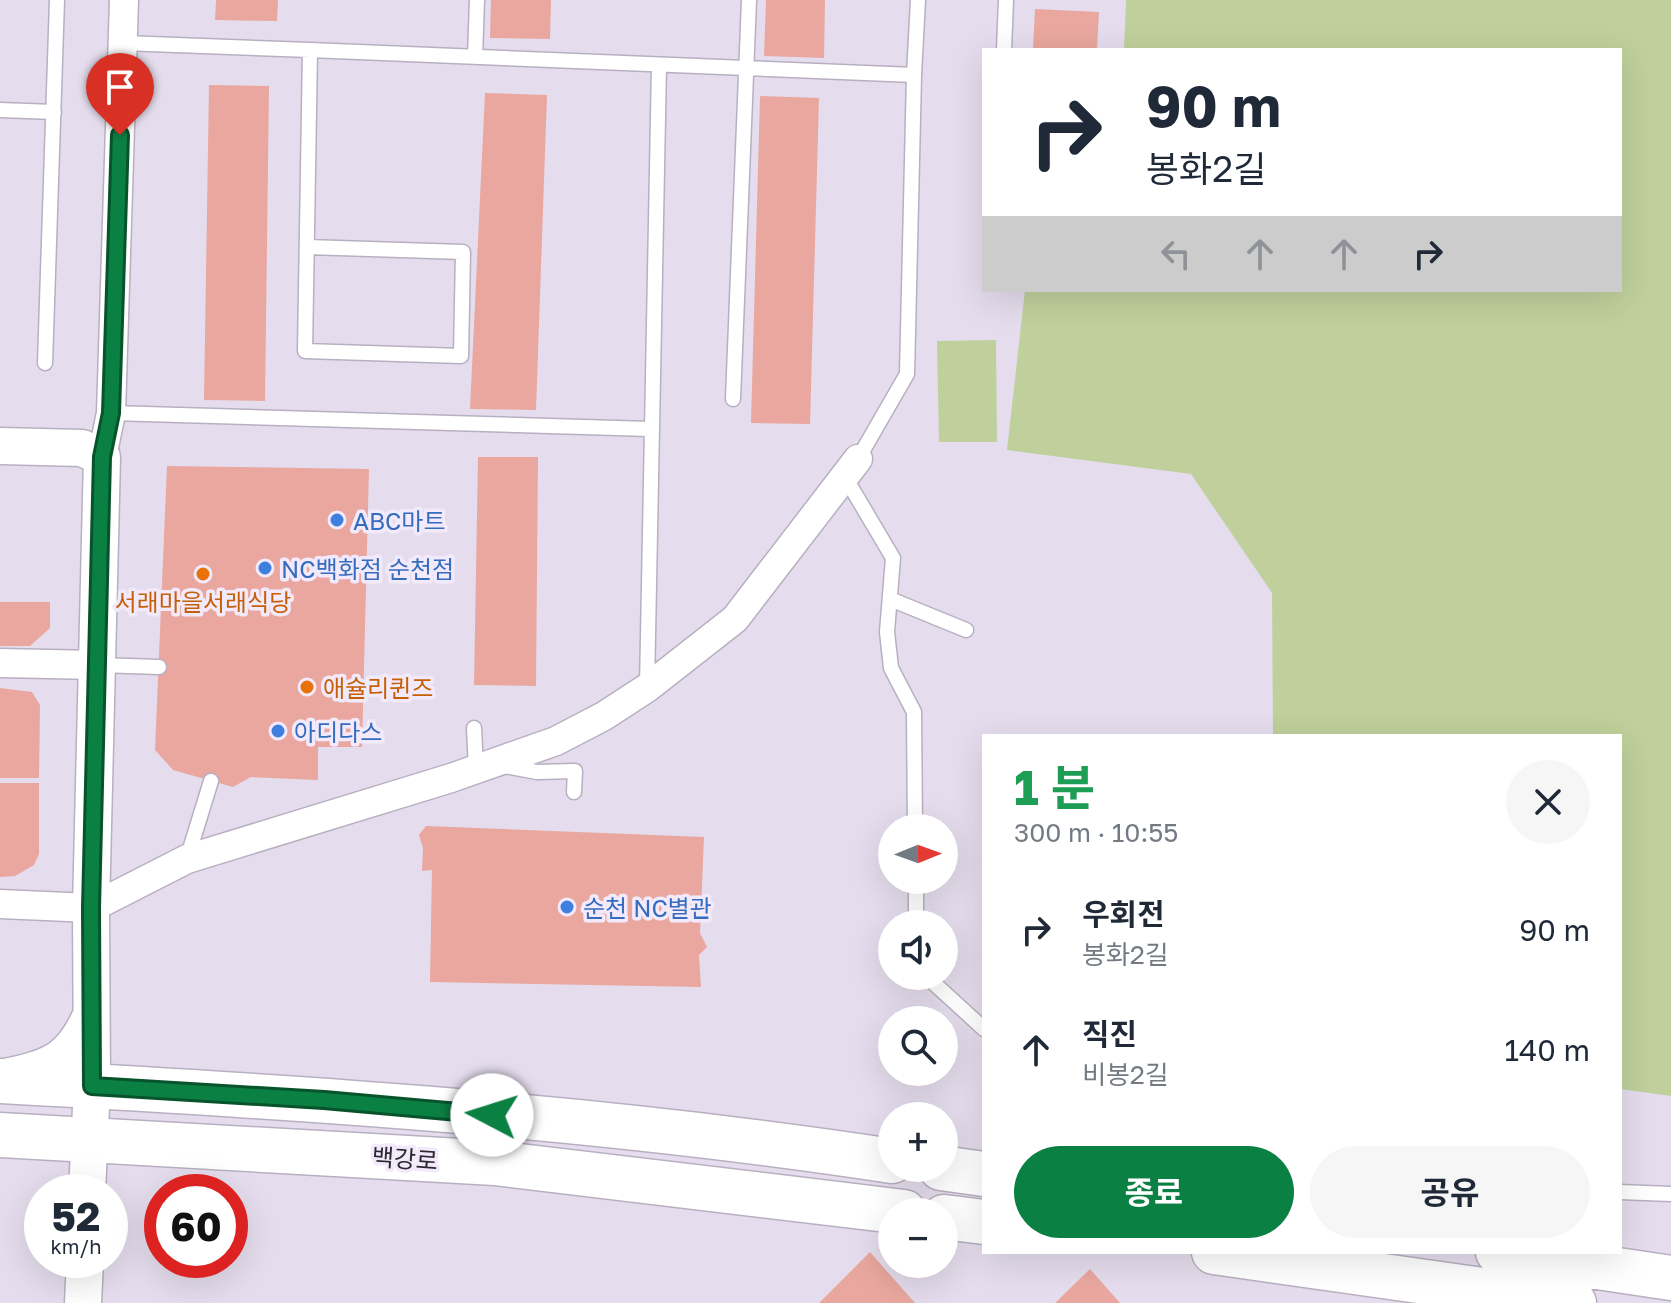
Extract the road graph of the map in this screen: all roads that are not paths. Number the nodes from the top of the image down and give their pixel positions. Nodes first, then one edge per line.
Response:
1 (57, 0) edge
2 (124, 0) edge
3 (477, 0) edge
4 (749, 0) edge
5 (918, 0) edge
6 (1006, 0) edge
7 (123, 43) junction
8 (1004, 48) edge
9 (310, 50) junction
10 (475, 57) junction
11 (659, 65) junction
12 (746, 69) junction
13 (914, 75) junction
14 (0, 110) edge
15 (54, 112) junction
16 (307, 247) junction
17 (45, 363) dead end
18 (733, 399) dead end
19 (111, 413) junction
20 (650, 429) junction
21 (0, 446) edge
22 (102, 457) junction
23 (851, 468) junction
24 (890, 599) junction
25 (966, 630) dead end
26 (0, 663) edge
27 (97, 665) junction
28 (159, 667) dead end
29 (647, 688) junction
30 (474, 728) dead end
31 (484, 766) junction
32 (211, 781) dead end
33 (574, 792) dead end
34 (915, 814) edge
35 (187, 859) junction
36 (0, 904) edge
37 (91, 908) junction
38 (941, 990) edge
39 (92, 1014) junction
40 (982, 1027) edge
41 (0, 1080) edge
42 (92, 1086) junction
43 (0, 1135) edge
44 (90, 1138) junction
45 (878, 1159) edge
46 (88, 1174) edge
47 (1622, 1192) edge
48 (1671, 1194) edge
49 (878, 1209) edge
50 (958, 1219) edge
51 (982, 1222) edge
52 (1228, 1254) edge
53 (1511, 1254) edge
54 (84, 1278) edge
55 (1671, 1278) edge
56 (83, 1303) edge
57 (1574, 1303) edge

1 - 15 lane
2 - 7 street
3 - 10 lane
4 - 12 lane
5 - 13 lane
6 - 8 lane
7 - 9 lane
7 - 19 street
9 - 10 lane
9 - 16 lane
10 - 11 lane
11 - 12 lane
11 - 20 lane
12 - 13 lane
12 - 18 lane
13 - 23 lane
14 - 15 lane
15 - 17 lane
16 - 16 lane
19 - 20 lane
19 - 22 street
20 - 29 lane
21 - 22 street
22 - 27 street
23 - 24 lane
23 - 29 street
24 - 25 lane
24 - 34 lane
26 - 27 street
27 - 28 lane
27 - 37 street
29 - 31 street
30 - 31 lane
31 - 33 lane
31 - 35 street
32 - 35 lane
35 - 37 street
36 - 37 street
37 - 39 street
38 - 40 lane
39 - 41 street
39 - 42 street
41 - 42 main road, 백강로
42 - 44 street
42 - 45 main road, 백강로
43 - 44 main road, 백강로
44 - 46 street
44 - 49 main road, 백강로
47 - 48 lane
50 - 51 main road
52 - 57 main road
53 - 55 main road
54 - 56 street

